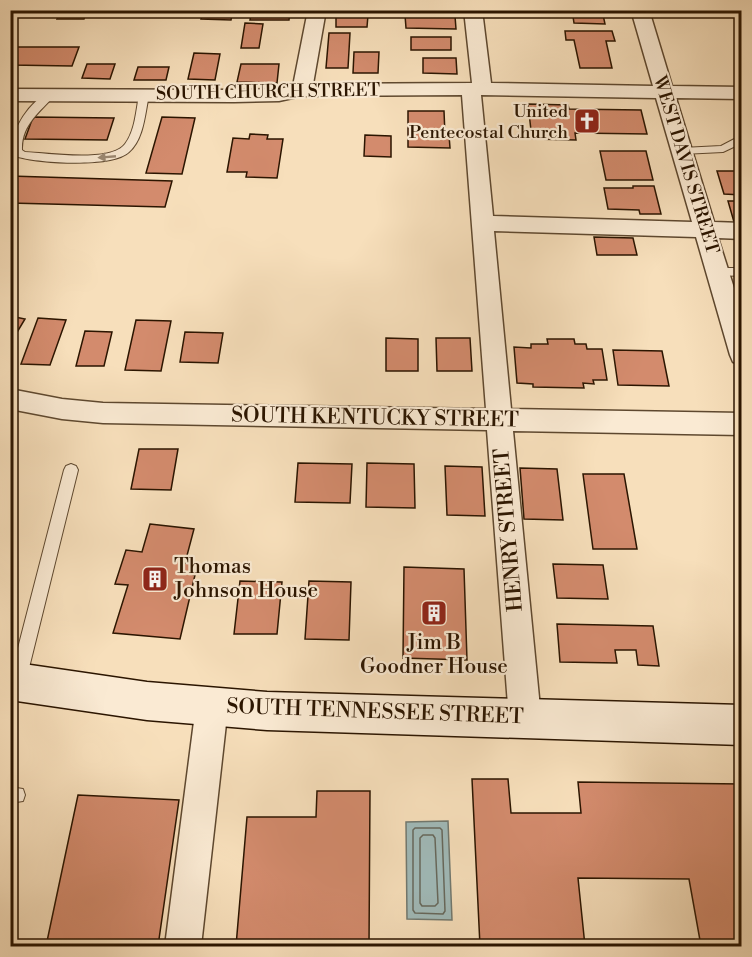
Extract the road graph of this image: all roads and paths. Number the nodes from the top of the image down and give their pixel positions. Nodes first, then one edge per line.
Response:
1 (317, 10) edge
2 (473, 10) edge
3 (640, 10) edge
4 (477, 89) junction
5 (302, 90) junction
6 (665, 92) junction
7 (741, 93) edge
8 (50, 95) junction
9 (144, 95) junction
10 (10, 96) edge
11 (741, 138) edge
12 (682, 151) junction
13 (482, 223) junction
14 (706, 231) junction
15 (741, 231) edge
16 (718, 272) junction
17 (741, 272) edge
18 (741, 355) edge
19 (10, 399) edge
20 (499, 421) junction
21 (741, 424) edge
22 (71, 470) dead end
23 (14, 681) edge
24 (212, 706) junction
25 (525, 718) junction
26 (741, 725) edge
27 (183, 946) edge

1 - 5 street
2 - 4 street
3 - 6 street, WEST DAVIS STREET
4 - 5 street, SOUTH CHURCH STREET
4 - 6 street, SOUTH CHURCH STREET
4 - 13 street, HENRY STREET
5 - 9 street, SOUTH CHURCH STREET
6 - 7 street, SOUTH CHURCH STREET
6 - 12 street, WEST DAVIS STREET
8 - 9 street, SOUTH CHURCH STREET
9 -> 8 lane
8 - 10 street, SOUTH CHURCH STREET
11 - 12 lane
12 - 14 street, WEST DAVIS STREET
13 - 14 street
13 - 20 street, HENRY STREET
14 - 15 street
14 - 16 street, WEST DAVIS STREET
16 - 17 lane
16 - 18 street, WEST DAVIS STREET
19 - 20 street, SOUTH KENTUCKY STREET
20 - 21 street, SOUTH KENTUCKY STREET
20 - 25 street, HENRY STREET
22 - 23 lane
23 - 24 street, SOUTH TENNESSEE STREET
24 - 25 street, SOUTH TENNESSEE STREET
24 - 27 street
25 - 26 street, SOUTH TENNESSEE STREET

